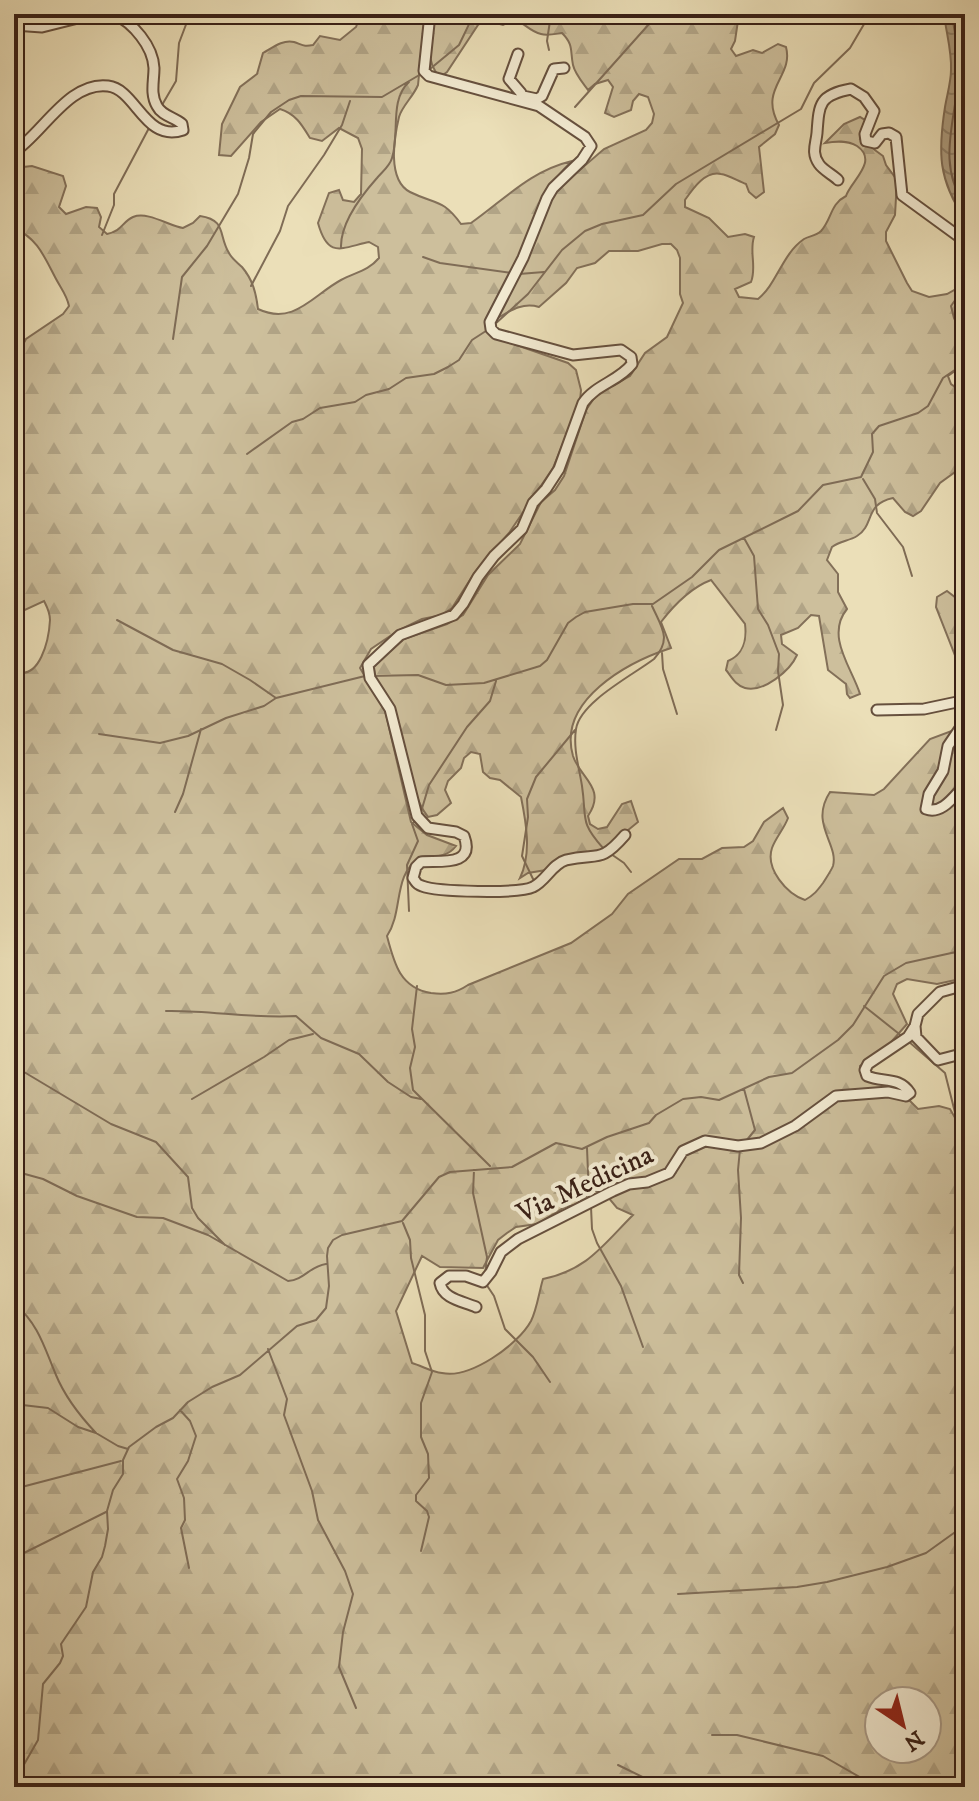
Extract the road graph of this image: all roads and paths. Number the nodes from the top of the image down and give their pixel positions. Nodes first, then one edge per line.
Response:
1 (94, 14) edge
2 (114, 14) edge
3 (430, 14) edge
4 (14, 25) edge
5 (518, 54) dead end
6 (564, 68) dead end
7 (521, 99) junction
8 (14, 152) edge
9 (838, 180) dead end
10 (965, 241) edge
11 (965, 707) edge
12 (877, 710) dead end
13 (965, 721) edge
14 (965, 785) edge
15 (625, 835) dead end
16 (965, 985) edge
17 (915, 1026) junction
18 (965, 1053) edge
19 (476, 1307) dead end

1 - 4 street
2 - 8 street
3 - 7 street
5 - 7 street
6 - 7 street
7 - 15 street
9 - 10 street
11 - 12 street
13 - 14 street
16 - 17 street
17 - 18 street
17 - 19 street, Via Medicina

